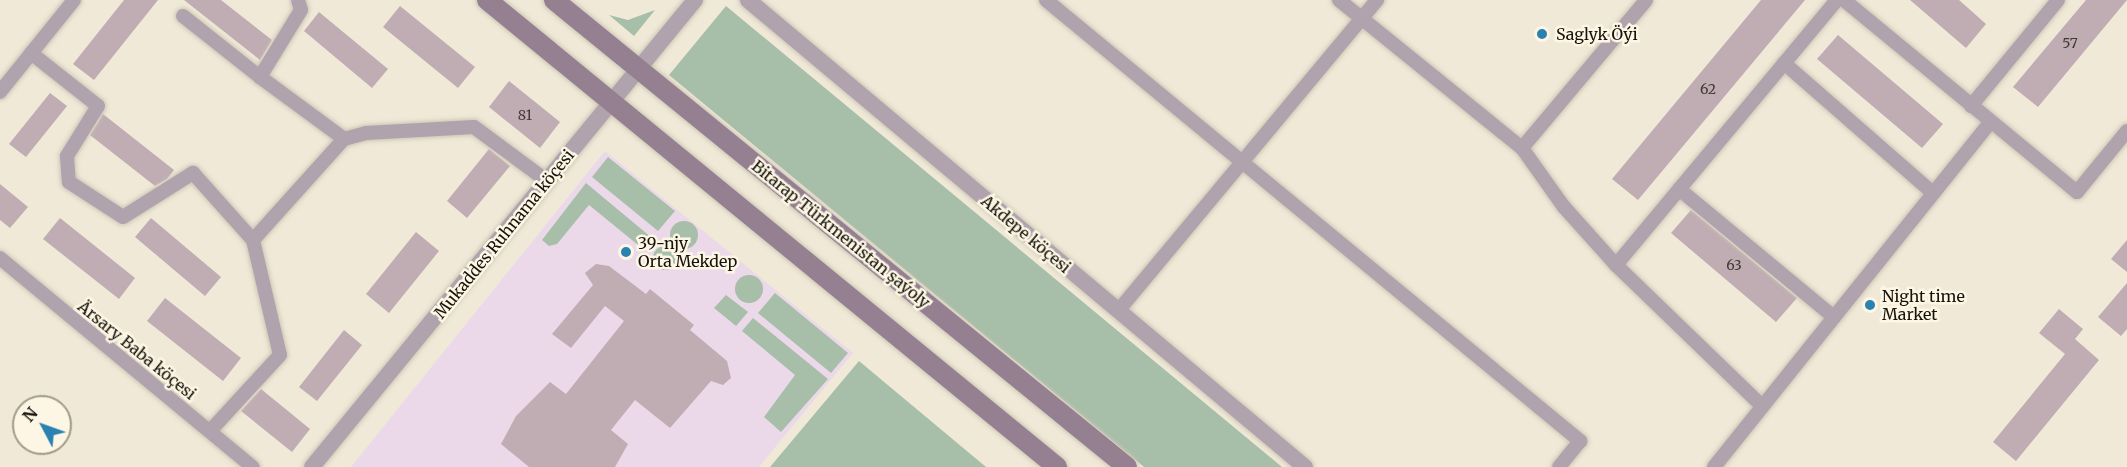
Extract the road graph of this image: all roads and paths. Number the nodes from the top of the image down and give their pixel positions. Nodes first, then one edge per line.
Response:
1 (74, 0) edge
2 (298, 0) edge
3 (487, 0) edge
4 (554, 0) edge
5 (695, 0) edge
6 (748, 0) edge
7 (1046, 0) edge
8 (1339, 0) edge
9 (1377, 0) edge
10 (1646, 0) edge
11 (1837, 0) edge
12 (1844, 0) edge
13 (2058, 0) edge
14 (183, 16) dead end
15 (1362, 19) junction
16 (31, 53) junction
17 (1784, 63) junction
18 (639, 69) junction
19 (260, 76) junction
20 (0, 92) edge
21 (612, 102) junction
22 (1971, 106) junction
23 (1990, 122) junction
24 (2127, 131) edge
25 (344, 139) junction
26 (1522, 148) junction
27 (1242, 162) junction
28 (547, 181) junction
29 (1679, 189) junction
30 (1933, 193) junction
31 (253, 240) junction
32 (0, 258) edge
33 (1616, 265) junction
34 (1118, 311) junction
35 (1834, 317) junction
36 (1762, 406) junction
37 (210, 431) junction
38 (253, 467) edge
39 (312, 467) edge
40 (1057, 467) edge
41 (1127, 467) edge
42 (1305, 467) edge
43 (1559, 467) edge
44 (1714, 467) edge

1 - 16 street
2 - 19 street
3 - 21 main road
4 - 18 main road, Bitarap Türkmenistan şaýoly
5 - 18 street, Mukaddes Ruhnama köçesi
6 - 34 street, Akdepe köçesi
7 - 27 street
8 - 15 street
9 - 15 street
10 - 26 street
11 - 17 street
12 - 22 street
13 - 22 street
14 - 19 street
15 - 26 street
15 - 27 street
16 - 20 street
16 - 31 street
17 - 29 street
17 - 30 street
18 - 21 street, Mukaddes Ruhnama köçesi
18 - 41 main road, Bitarap Türkmenistan şaýoly
19 - 25 street
21 - 28 street, Mukaddes Ruhnama köçesi
21 - 40 main road
22 - 23 street
23 - 24 street
23 - 30 street
25 - 28 street
25 - 31 street
26 - 33 street
27 - 34 street
27 - 43 street
28 - 39 street, Mukaddes Ruhnama köçesi
29 - 33 street
29 - 35 street
30 - 35 street
31 - 37 street
32 - 37 street, Ärsary Baba köçesi
33 - 36 street
34 - 42 street, Akdepe köçesi
35 - 36 street
36 - 44 street
37 - 38 street, Ärsary Baba köçesi

